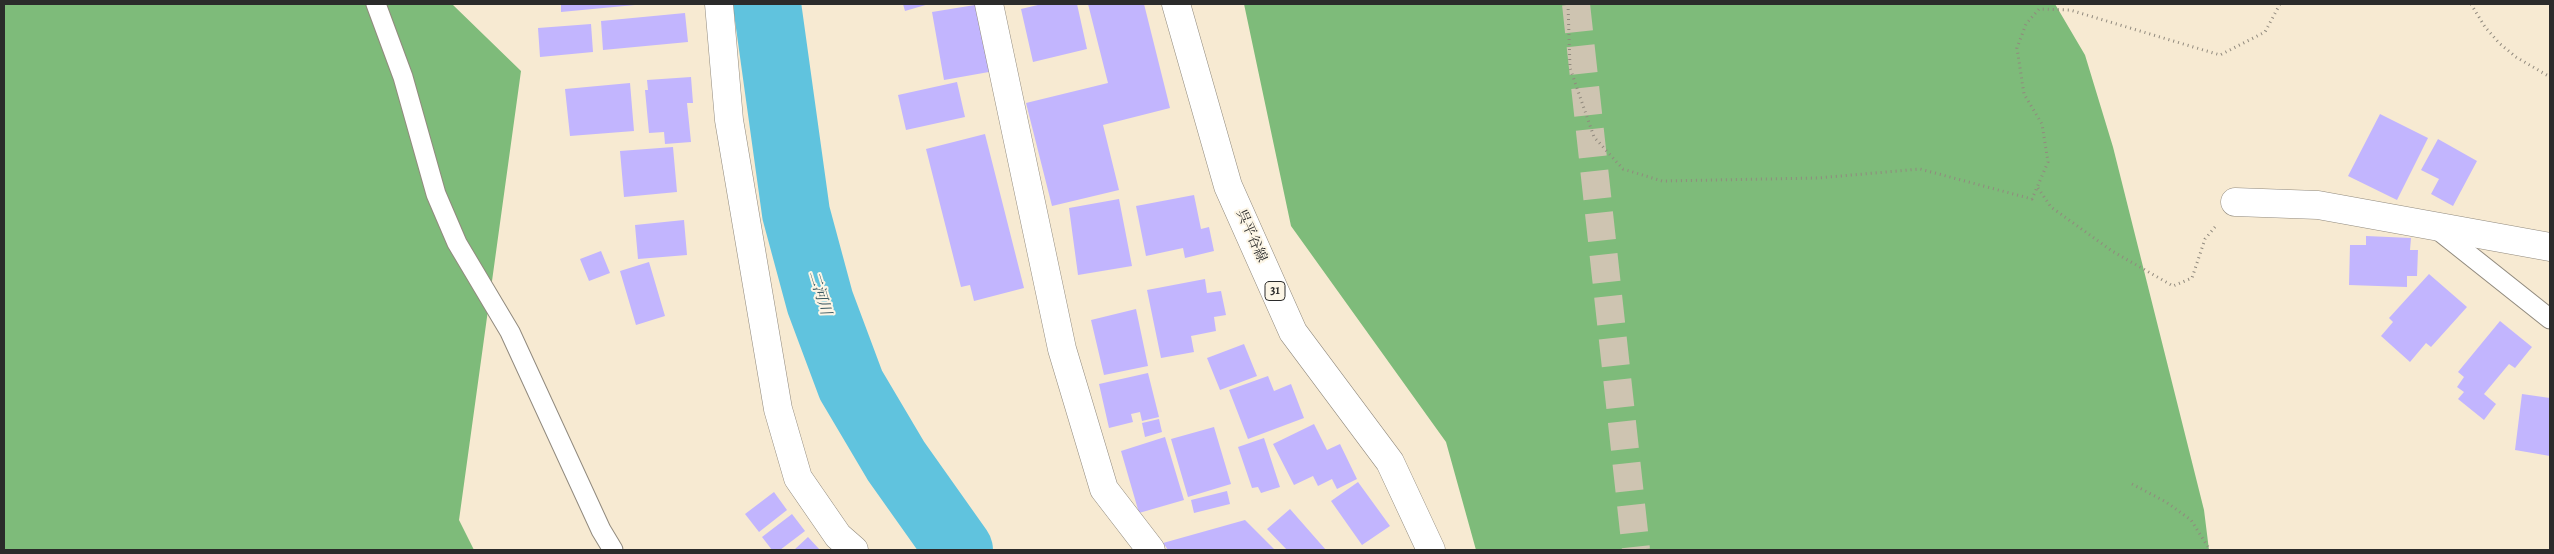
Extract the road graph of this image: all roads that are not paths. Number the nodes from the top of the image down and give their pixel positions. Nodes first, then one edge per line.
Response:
1 (376, 4) edge
2 (719, 4) edge
3 (989, 4) edge
4 (1176, 4) edge
5 (2235, 202) road end
6 (2431, 224) junction
7 (2550, 247) edge
8 (2550, 319) edge
9 (613, 550) edge
10 (854, 550) edge
11 (1151, 550) edge
12 (1431, 550) edge

1 - 9 lane
2 - 10 street
3 - 11 street
4 - 12 street, 呉平谷線 / 31
5 - 6 street
6 - 7 street
6 - 8 lane

